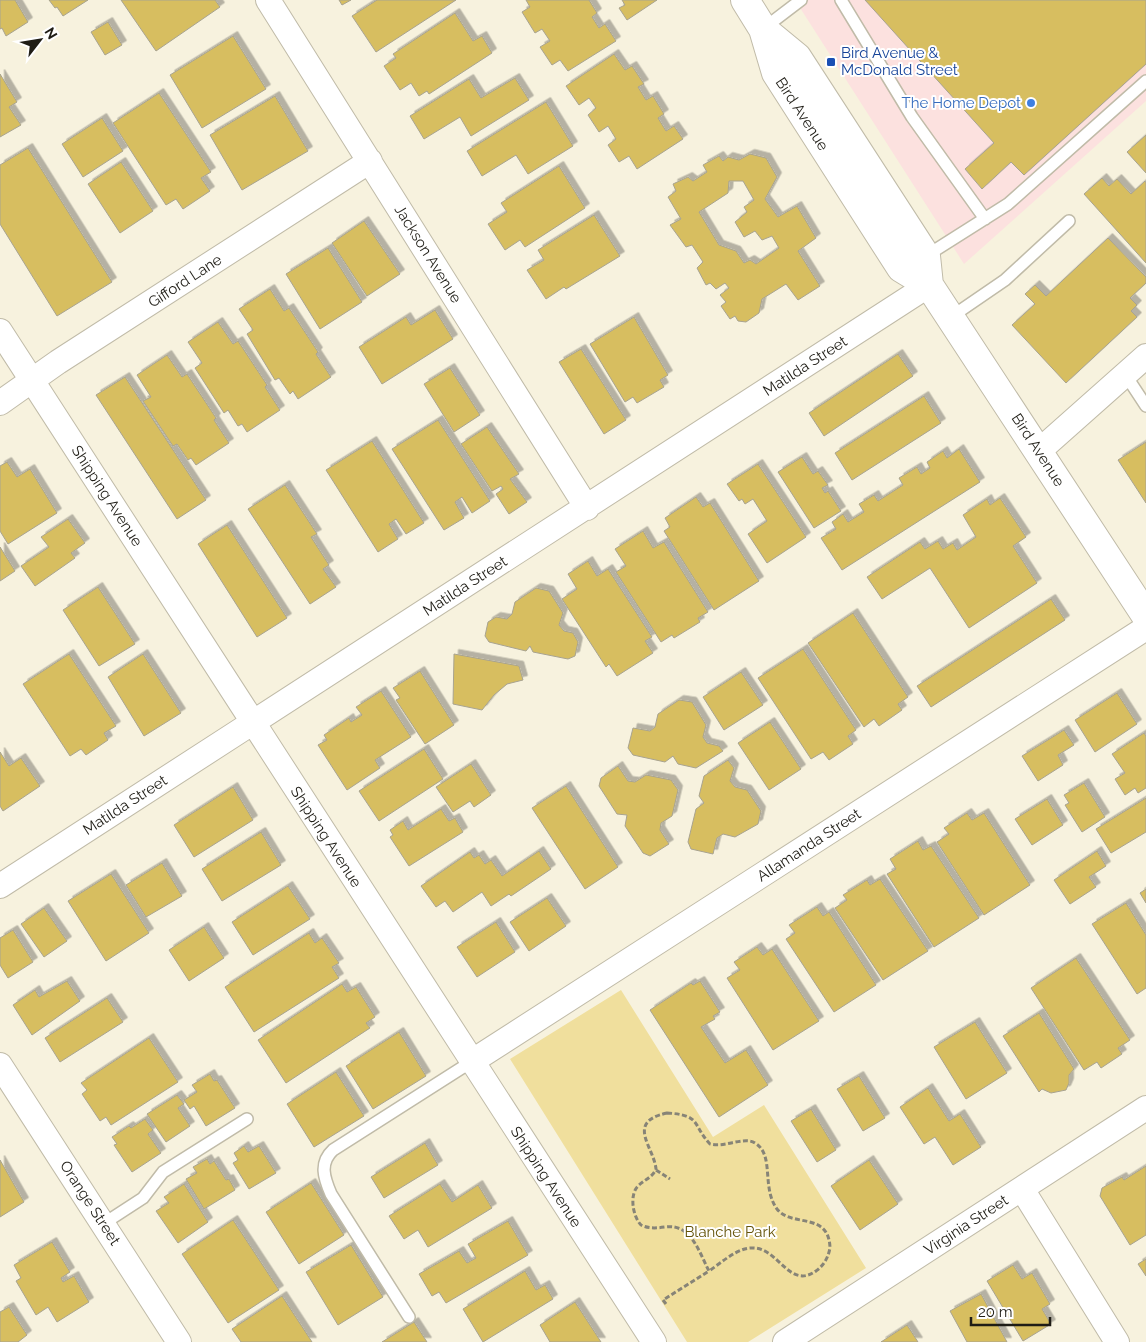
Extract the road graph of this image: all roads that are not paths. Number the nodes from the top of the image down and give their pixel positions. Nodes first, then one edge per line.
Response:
1 (268, 0) edge
2 (745, 0) edge
3 (801, 0) edge
4 (842, 0) edge
5 (763, 29) junction
6 (1146, 81) edge
7 (370, 161) junction
8 (985, 219) junction
9 (1069, 221) dead end
10 (926, 256) junction
11 (929, 285) junction
12 (951, 317) junction
13 (0, 331) edge
14 (1146, 356) edge
15 (1125, 374) junction
16 (32, 380) junction
17 (0, 403) edge
18 (1146, 406) edge
19 (1039, 451) junction
20 (587, 508) junction
21 (1146, 616) edge
22 (1146, 628) edge
23 (253, 723) junction
24 (0, 886) edge
25 (472, 1062) junction
26 (0, 1065) edge
27 (1146, 1108) edge
28 (247, 1118) dead end
29 (1022, 1189) junction
30 (103, 1224) junction
31 (409, 1317) dead end
32 (179, 1342) edge
33 (654, 1342) edge
34 (785, 1342) edge
35 (1117, 1342) edge

1 - 7 street, Jackson Avenue
2 - 5 street, Bird Avenue
3 - 5 lane
4 - 8 lane
5 - 10 street, Bird Avenue
5 - 11 street, Bird Avenue
6 - 8 lane
7 - 16 street, Gifford Lane
7 - 20 street, Jackson Avenue
8 - 10 lane
9 - 12 lane
10 - 11 street, Bird Avenue
11 - 12 street, Bird Avenue
11 - 20 street, Matilda Street
12 - 19 street, Bird Avenue
13 - 16 street, Shipping Avenue
14 - 15 street
15 - 18 lane
15 - 19 street
16 - 17 street, Gifford Lane
16 - 23 street, Shipping Avenue
19 - 21 street, Bird Avenue
20 - 23 street, Matilda Street
22 - 25 street, Allamanda Street
23 - 24 street, Matilda Street
23 - 25 street, Shipping Avenue
25 - 31 lane
25 - 33 street, Shipping Avenue
26 - 30 street, Orange Street
27 - 29 street, Virginia Street
28 - 30 lane
29 - 34 street, Virginia Street
29 - 35 street
30 - 32 street, Orange Street

